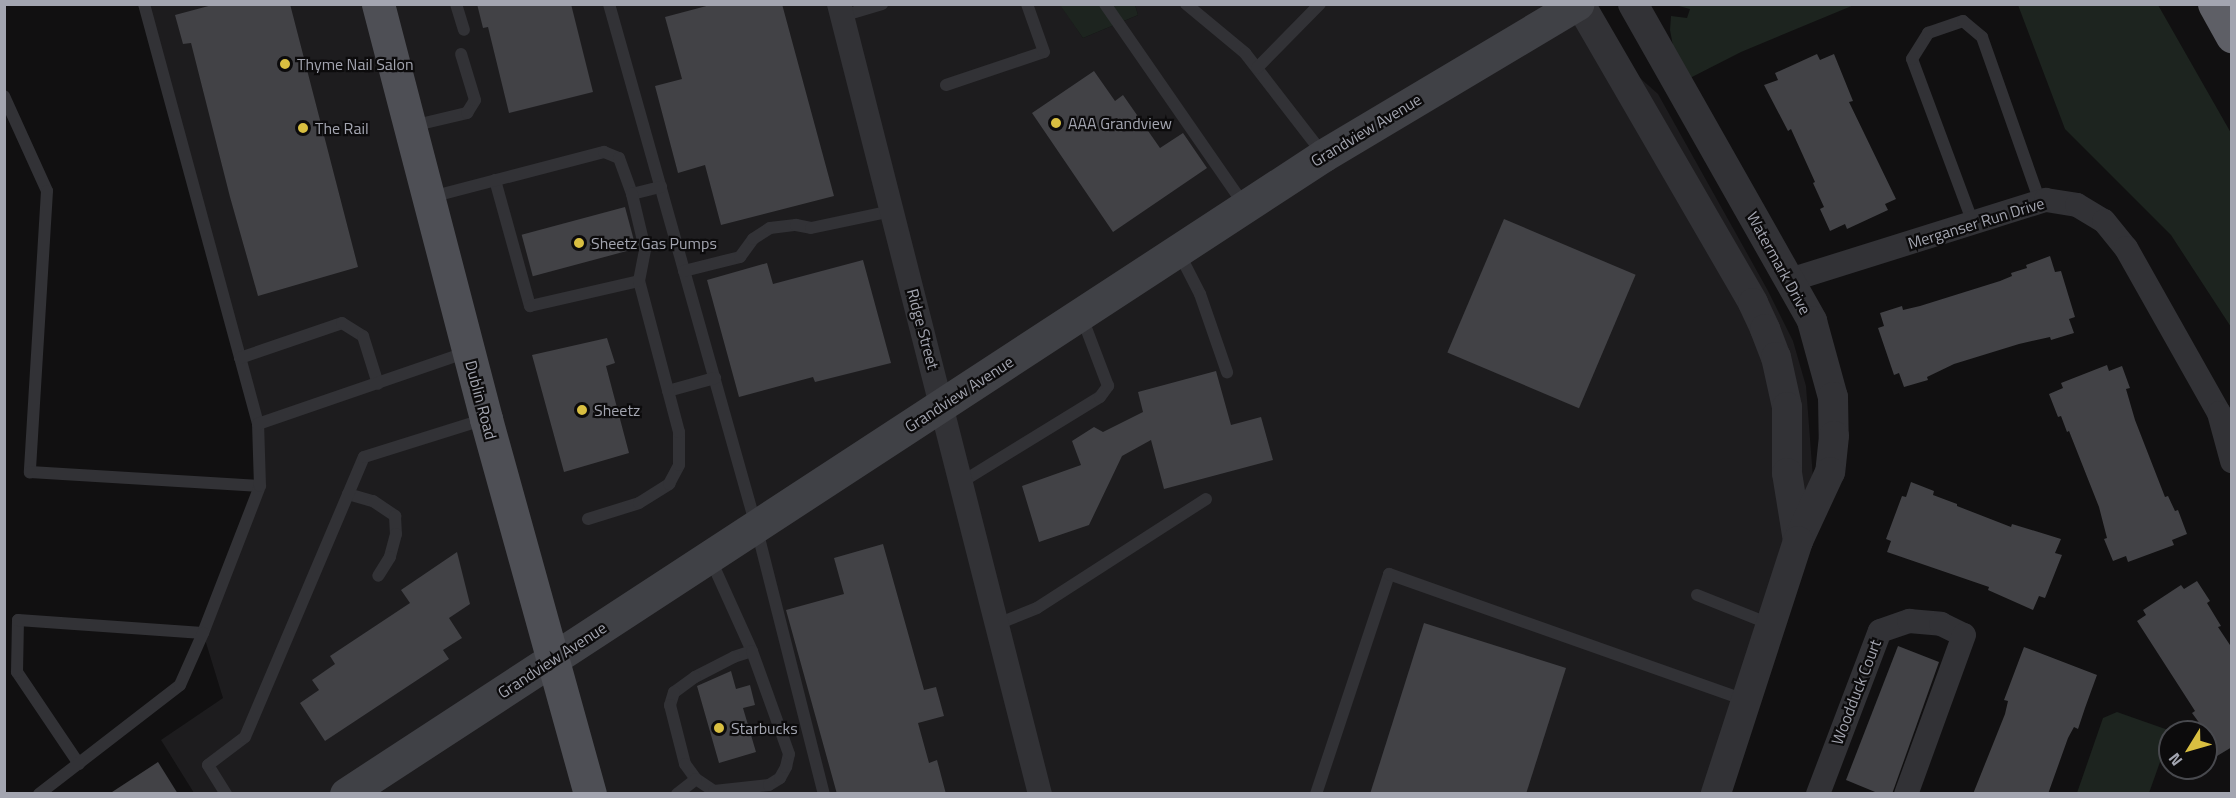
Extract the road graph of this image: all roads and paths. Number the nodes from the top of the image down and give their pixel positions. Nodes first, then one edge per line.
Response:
1 (144, 4) edge
2 (378, 4) edge
3 (456, 4) edge
4 (609, 4) edge
5 (882, 4) edge
6 (1027, 4) edge
7 (1105, 4) edge
8 (1186, 4) edge
9 (1320, 4) edge
10 (1578, 4) edge
11 (1633, 4) edge
12 (2214, 4) edge
13 (840, 10) edge
14 (464, 30) dead end
15 (2232, 36) edge
16 (461, 54) dead end
17 (1257, 68) junction
18 (946, 85) dead end
19 (4, 96) edge
20 (410, 126) junction
21 (1324, 155) junction
22 (495, 180) junction
23 (661, 187) junction
24 (633, 194) junction
25 (429, 197) junction
26 (2040, 202) junction
27 (1245, 206) junction
28 (892, 211) junction
29 (1973, 223) junction
30 (1177, 250) junction
31 (684, 271) junction
32 (1790, 280) junction
33 (639, 281) junction
34 (1080, 314) junction
35 (469, 351) junction
36 (240, 358) junction
37 (1227, 372) dead end
38 (715, 378) junction
39 (378, 384) junction
40 (668, 391) junction
41 (943, 405) junction
42 (486, 419) junction
43 (258, 424) junction
44 (2232, 461) edge
45 (960, 483) junction
46 (260, 486) junction
47 (348, 494) junction
48 (1206, 499) dead end
49 (588, 519) dead end
50 (756, 526) junction
51 (1798, 541) junction
52 (710, 557) junction
53 (378, 576) dead end
54 (1697, 595) dead end
55 (1770, 624) junction
56 (995, 625) junction
57 (203, 633) junction
58 (10, 641) edge
59 (752, 651) junction
60 (552, 659) junction
61 (1745, 700) junction
62 (79, 764) junction
63 (696, 779) junction
64 (357, 791) edge
65 (586, 791) edge
66 (39, 794) edge
67 (226, 794) edge
68 (677, 794) edge
69 (824, 794) edge
70 (1040, 794) edge
71 (1316, 794) edge
72 (1716, 794) edge
73 (1818, 794) edge
74 (1906, 794) edge

1 - 36 lane
2 - 20 main road, Dublin Road
3 - 14 lane
4 - 23 lane
5 - 13 lane
6 - 18 lane
7 - 27 lane
8 - 17 lane
9 - 17 lane
10 - 21 main road, Grandview Avenue
10 - 51 street, Watermark Drive
11 - 32 street, Watermark Drive
12 - 15 highway
13 - 28 street, Ridge Street
16 - 20 lane
17 - 21 lane
19 - 46 lane
20 - 25 main road, Dublin Road
21 - 27 main road, Grandview Avenue
22 - 24 lane
22 - 25 lane
22 - 33 lane
23 - 24 lane
23 - 31 lane
24 - 33 lane
25 - 35 main road, Dublin Road
26 - 29 street, Merganser Run Drive
26 - 29 lane
26 - 44 street, Merganser Run Drive
27 - 30 main road, Grandview Avenue
28 - 31 lane
28 - 41 street, Ridge Street
29 - 32 street, Merganser Run Drive
30 - 34 main road, Grandview Avenue
30 - 37 lane
31 - 38 lane
32 - 51 street, Watermark Drive
33 - 40 lane
34 - 41 main road, Grandview Avenue
34 - 45 lane
35 - 39 lane
35 - 42 main road, Dublin Road
36 - 39 lane
36 - 43 lane
38 - 40 lane
38 - 50 lane
39 - 43 lane
40 - 49 lane
41 - 45 street, Ridge Street
41 - 50 main road, Grandview Avenue
42 - 47 lane
42 - 60 main road, Dublin Road
43 - 46 lane
45 - 56 street, Ridge Street
46 - 57 lane
47 - 53 lane
47 - 67 lane
48 - 56 lane
50 - 52 main road, Grandview Avenue
50 - 69 lane
51 - 55 street, Watermark Drive
52 - 59 lane
52 - 60 main road, Grandview Avenue
54 - 55 lane
55 - 61 street, Watermark Drive
56 - 70 street, Ridge Street
57 - 58 lane
57 - 62 lane
58 - 62 lane
59 - 63 lane
59 - 63 lane
60 - 64 main road, Grandview Avenue
60 - 65 main road, Dublin Road
61 - 71 lane
61 - 72 street, Watermark Drive
62 - 66 lane
63 - 68 lane
73 - 74 street, Woodduck Court

